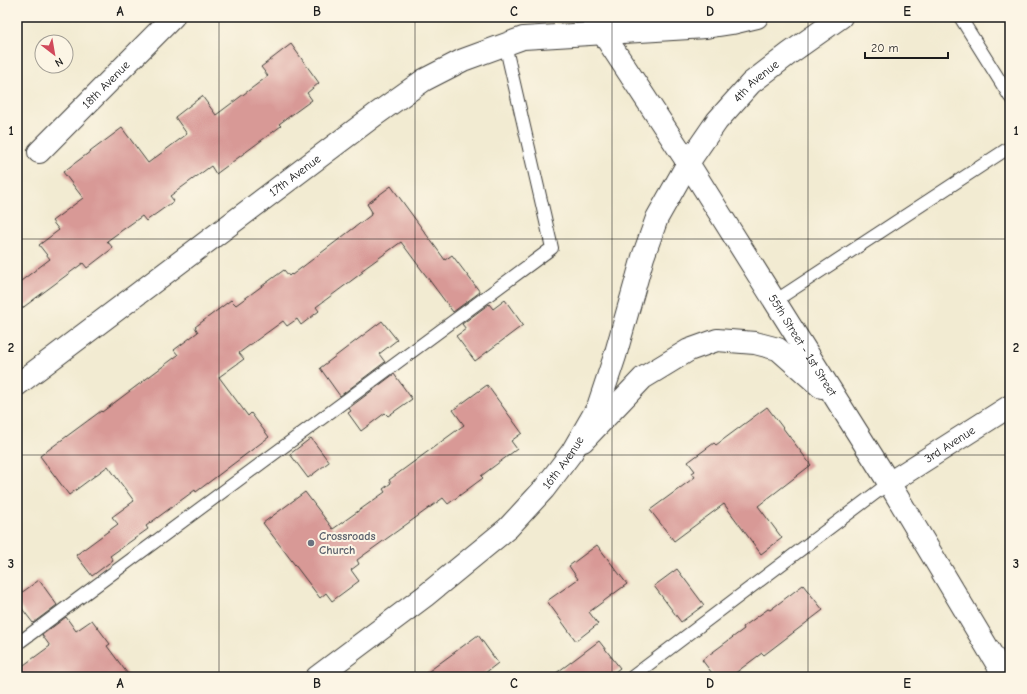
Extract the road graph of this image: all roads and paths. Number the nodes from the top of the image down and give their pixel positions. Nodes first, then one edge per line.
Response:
1 (173, 17) edge
2 (757, 17) edge
3 (841, 17) edge
4 (960, 17) edge
5 (598, 25) edge
6 (505, 44) junction
7 (1010, 97) edge
8 (1010, 147) edge
9 (39, 152) dead end
10 (688, 163) junction
11 (775, 301) junction
12 (17, 385) edge
13 (838, 402) junction
14 (1010, 406) edge
15 (572, 452) junction
16 (889, 483) junction
17 (17, 644) edge
18 (1002, 672) edge
19 (317, 677) edge
20 (632, 677) edge

1 - 9 main road, 18th Avenue
2 - 5 main road
3 - 10 main road, 4th Avenue
4 - 7 lane
5 - 6 main road, 17th Avenue
5 - 10 main road, 55th Street - 1st Street
6 - 12 main road, 17th Avenue
6 - 17 lane
8 - 11 lane
10 - 11 main road, 55th Street - 1st Street
10 - 15 main road, 16th Avenue
11 - 13 main road, 55th Street - 1st Street
13 - 15 main road
13 - 16 main road, 55th Street - 1st Street
14 - 16 main road, 3rd Avenue
15 - 19 main road, 16th Avenue
16 - 18 main road, 55th Street - 1st Street
16 - 20 lane

